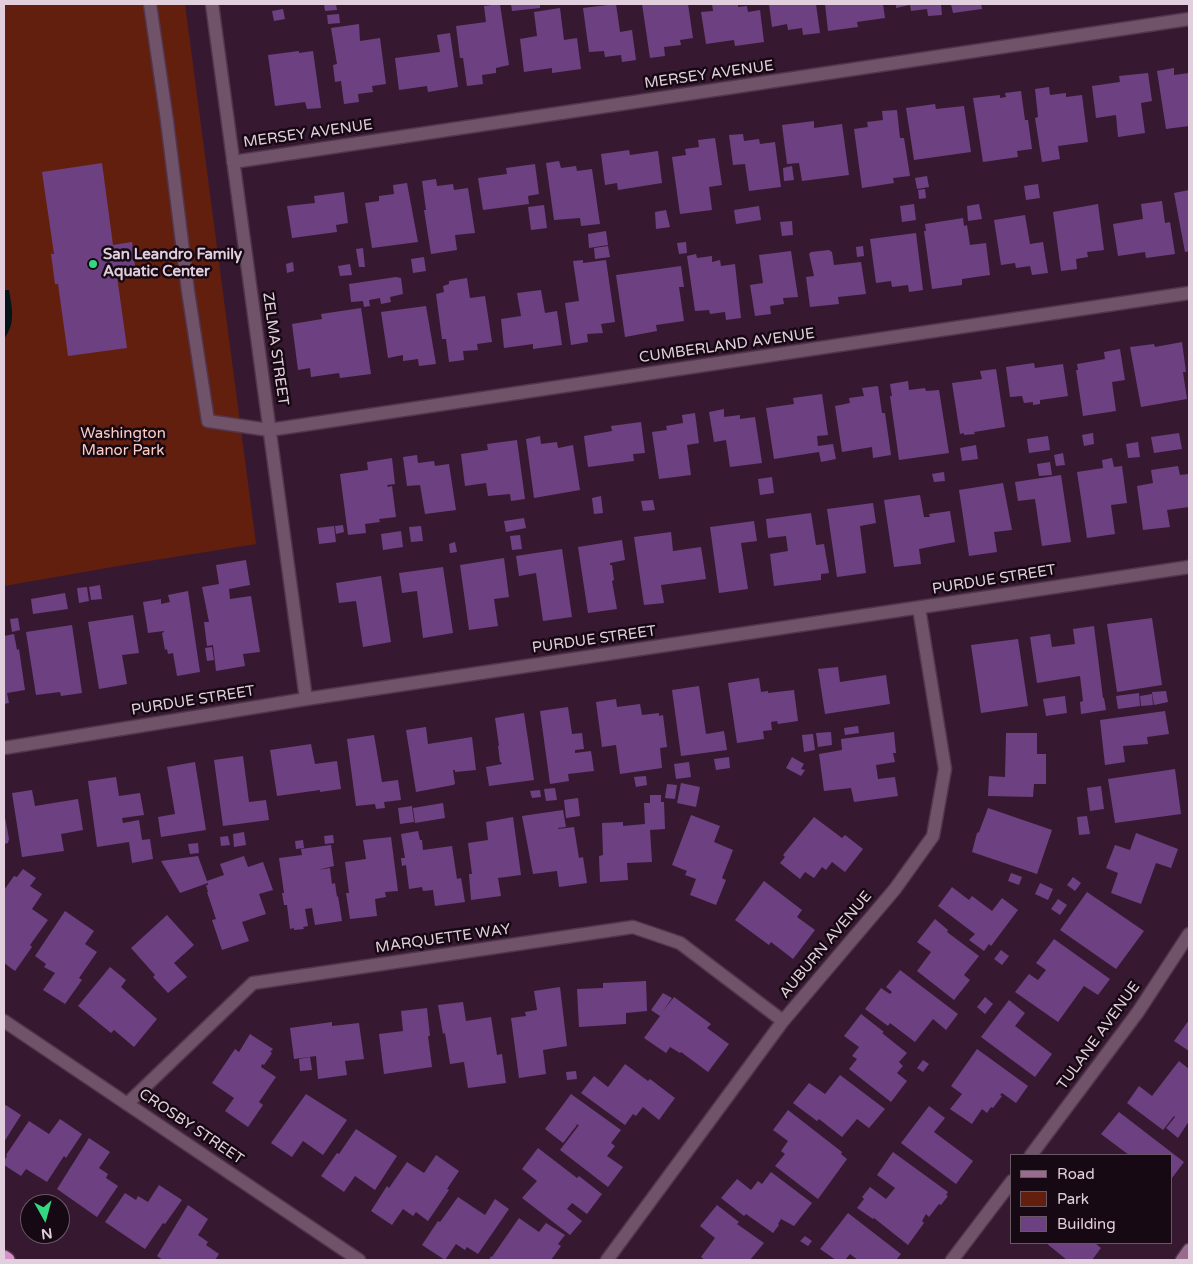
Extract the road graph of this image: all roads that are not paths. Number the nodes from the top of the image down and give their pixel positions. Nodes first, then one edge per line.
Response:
1 (150, 4) edge
2 (212, 4) edge
3 (1189, 19) edge
4 (233, 162) junction
5 (1189, 293) edge
6 (269, 430) junction
7 (1189, 571) edge
8 (919, 608) junction
9 (306, 699) junction
10 (4, 748) edge
11 (1189, 934) edge
12 (4, 1021) edge
13 (783, 1021) junction
14 (127, 1104) junction
15 (1032, 1154) edge
16 (1010, 1184) edge
17 (1189, 1250) edge
18 (359, 1260) edge
19 (607, 1260) edge
20 (952, 1260) edge
21 (1182, 1260) edge

1 - 6 street, CUMBERLAND AVENUE
2 - 4 street, ZELMA STREET
3 - 4 street, MERSEY AVENUE
4 - 6 street, ZELMA STREET
5 - 6 street, CUMBERLAND AVENUE
6 - 9 street, ZELMA STREET
7 - 8 street, PURDUE STREET
8 - 9 street, PURDUE STREET
8 - 13 street, AUBURN AVENUE
9 - 10 street, PURDUE STREET
11 - 15 street, TULANE AVENUE
12 - 14 street, CROSBY STREET
13 - 14 street, MARQUETTE WAY
13 - 19 street, AUBURN AVENUE
14 - 18 street, CROSBY STREET
16 - 20 street
17 - 21 street

